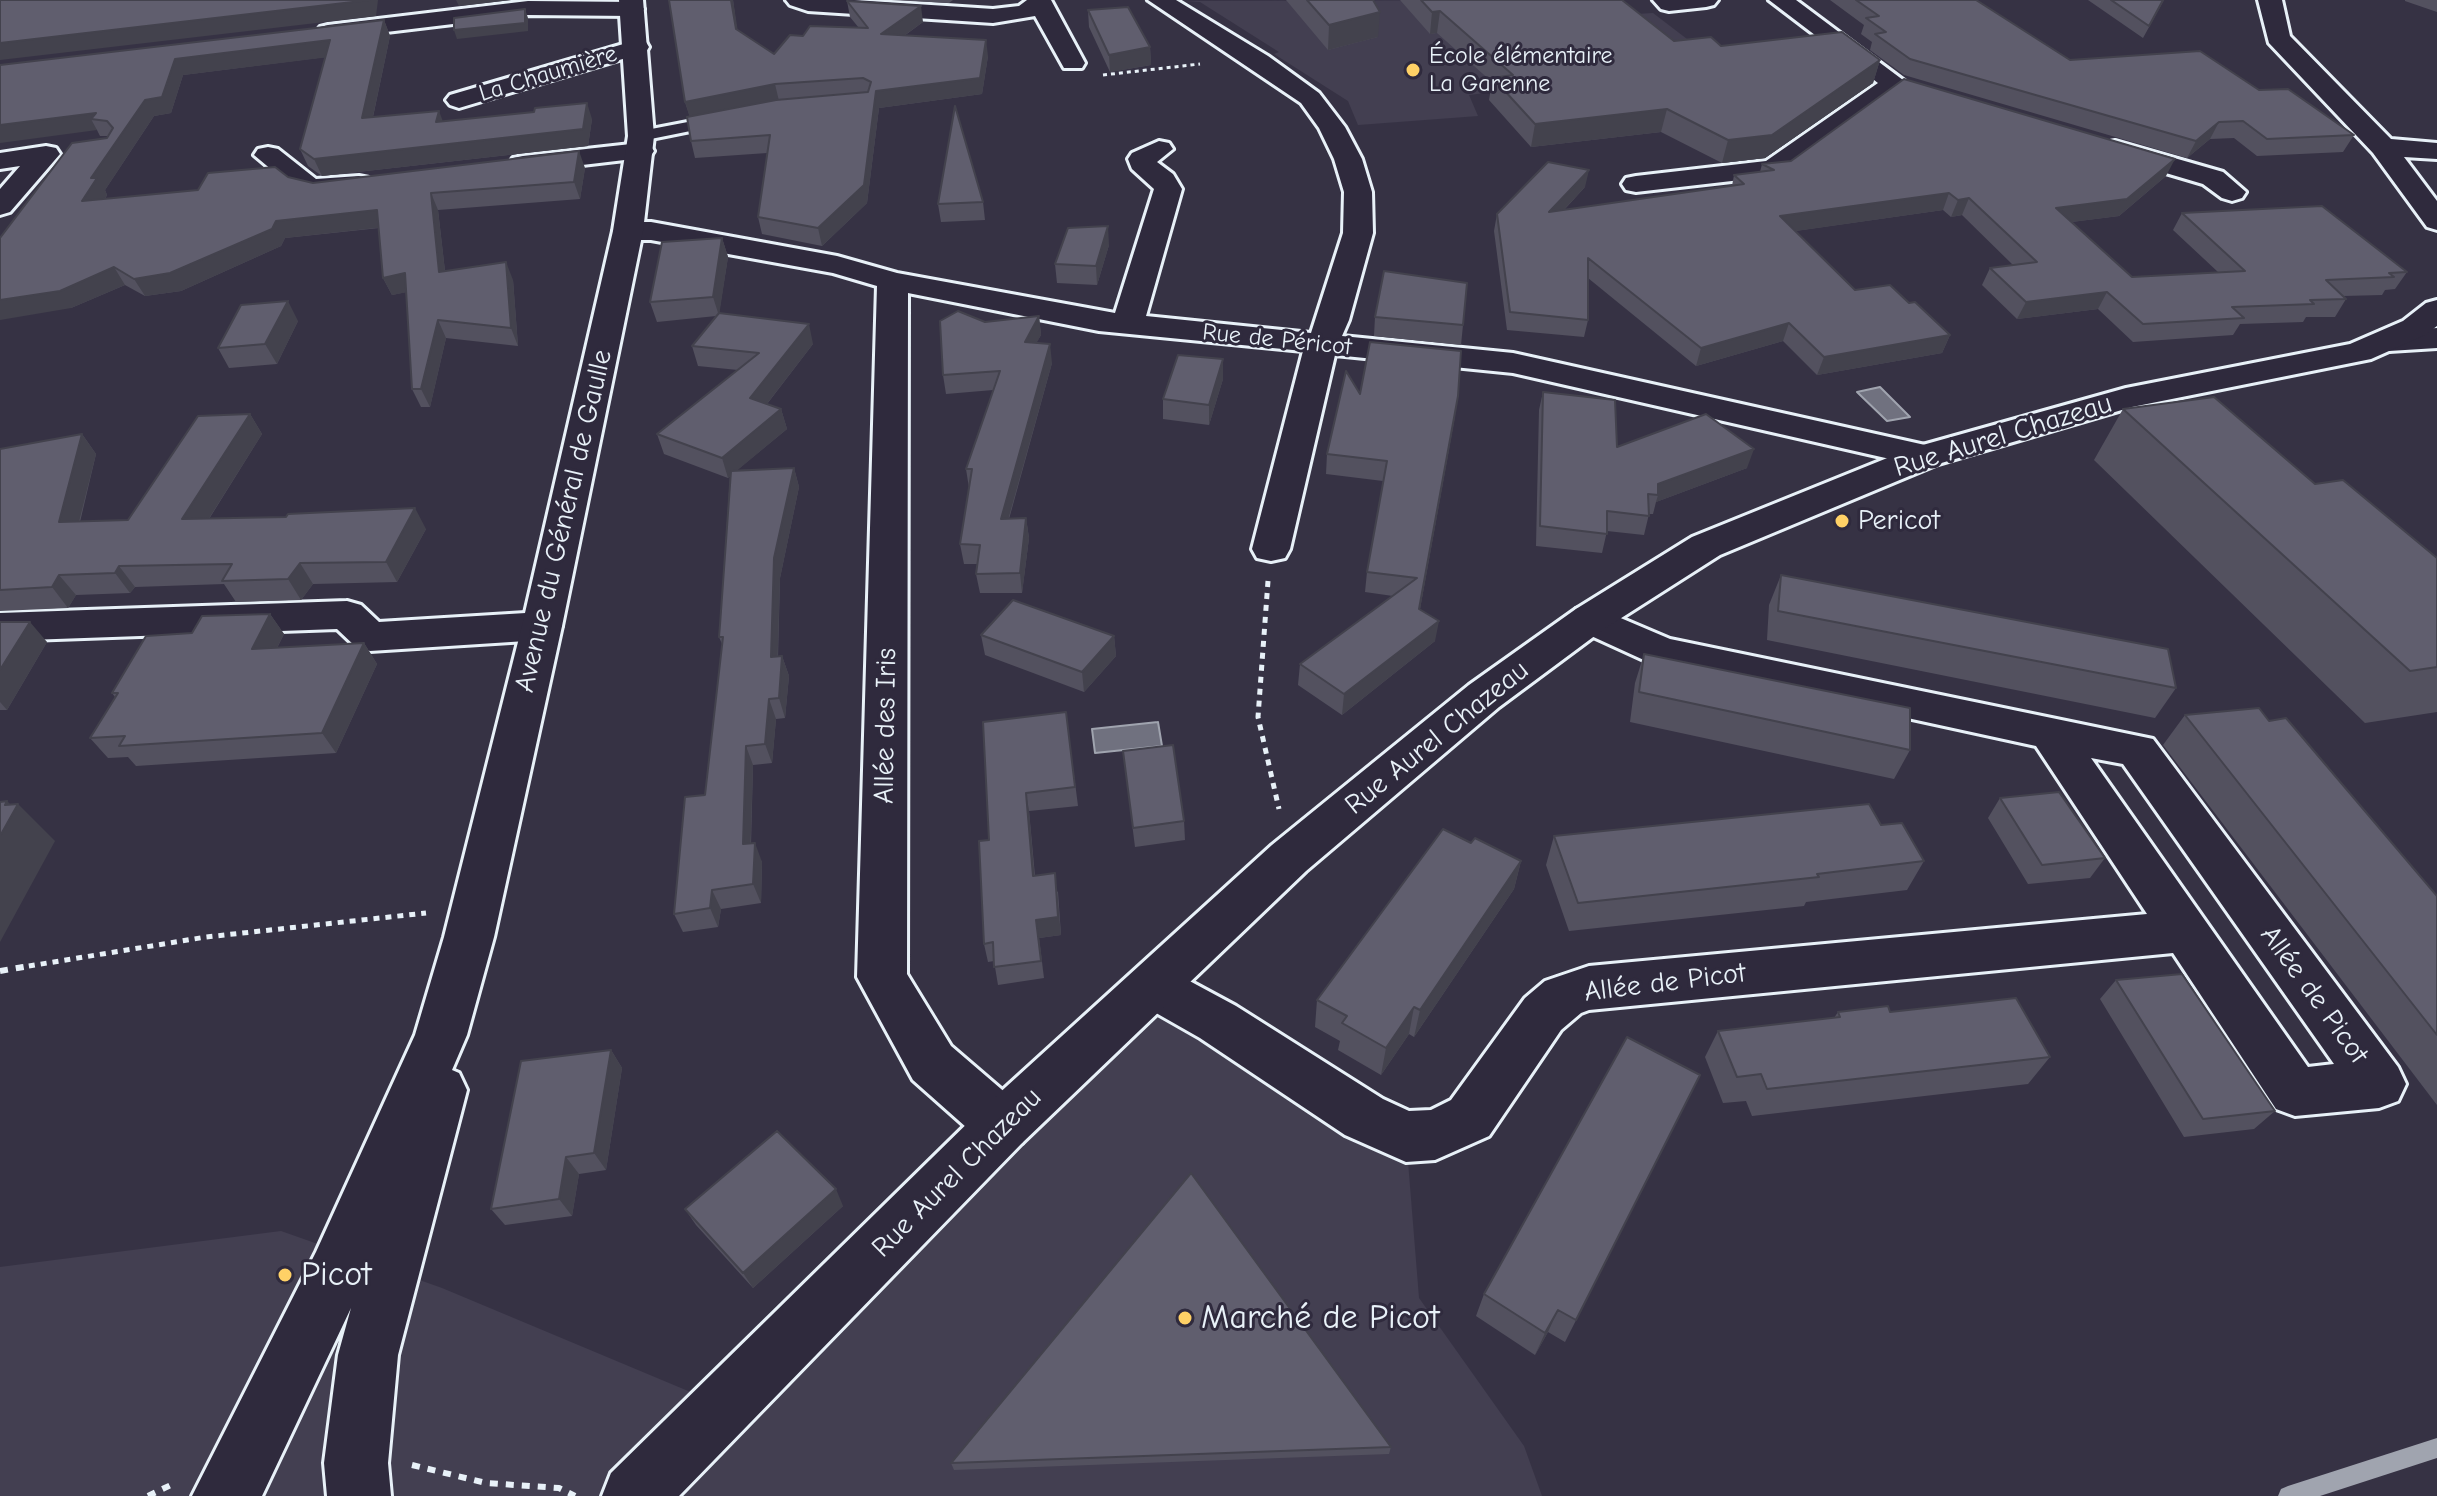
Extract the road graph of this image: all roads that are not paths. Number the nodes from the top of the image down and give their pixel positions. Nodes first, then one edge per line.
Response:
1 (558, 0) edge
2 (798, 0) edge
3 (1160, 0) edge
4 (1665, 0) edge
5 (1706, 0) edge
6 (1781, 0) edge
7 (2268, 0) edge
8 (1040, 1) edge
9 (632, 4) edge
10 (528, 8) junction
11 (311, 34) edge
12 (637, 47) junction
13 (1073, 63) road end
14 (1894, 83) junction
15 (1924, 92) edge
16 (459, 100) dead end
17 (748, 115) edge
18 (2091, 142) edge
19 (640, 143) junction
20 (2383, 147) junction
21 (1159, 149) dead end
22 (76, 150) edge
23 (2437, 151) edge
24 (46, 154) junction
25 (268, 155) dead end
26 (0, 161) edge
27 (494, 167) edge
28 (384, 181) edge
29 (1636, 184) dead end
30 (2232, 192) dead end
31 (0, 206) edge
32 (2437, 221) edge
33 (628, 231) junction
34 (893, 281) junction
35 (2437, 310) edge
36 (1128, 324) junction
37 (2437, 338) edge
38 (2389, 341) junction
39 (1321, 345) junction
40 (1925, 456) junction
41 (1271, 549) road end
42 (1590, 619) junction
43 (542, 626) junction
44 (0, 627) edge
45 (2051, 734) junction
46 (2186, 931) junction
47 (1153, 986) junction
48 (441, 1035) junction
49 (1003, 1125) junction
50 (379, 1480) edge
51 (224, 1496) edge
52 (634, 1496) edge

1 - 10 street
2 - 8 street
3 - 39 street
4 - 5 street
6 - 14 street
7 - 20 street
8 - 13 street
9 - 10 street
9 - 12 street, Avenue du Général de Gaulle
10 - 11 street
12 - 16 street, La Chaumière
12 - 19 street, Avenue du Général de Gaulle
14 - 15 street
14 - 29 street
17 - 19 lane
18 - 30 street
19 - 27 street
19 - 33 street, Avenue du Général de Gaulle
20 - 23 street
20 - 32 street
21 - 36 street
22 - 24 street
24 - 26 street
24 - 31 street
25 - 28 street
33 - 34 street, Rue de Péricot
33 - 43 street, Avenue du Général de Gaulle
34 - 36 street, Rue de Péricot
34 - 49 street, Allée des Iris
35 - 38 street, Rue Aurel Chazeau
36 - 39 street, Rue de Péricot
37 - 38 street
38 - 40 street, Rue Aurel Chazeau
39 - 40 street, Rue de Péricot
39 - 41 street
40 - 42 street, Rue Aurel Chazeau
42 - 45 street, Allée de Picot
42 - 47 street, Rue Aurel Chazeau
43 - 44 street
43 - 48 street, Avenue du Général de Gaulle
45 - 46 street, Allée de Picot
45 - 46 street, Allée de Picot
46 - 47 street, Allée de Picot
47 - 49 street, Rue Aurel Chazeau
48 - 50 street, Avenue du Général de Gaulle
48 - 51 street, Avenue du Général de Gaulle
49 - 52 street, Rue Aurel Chazeau

